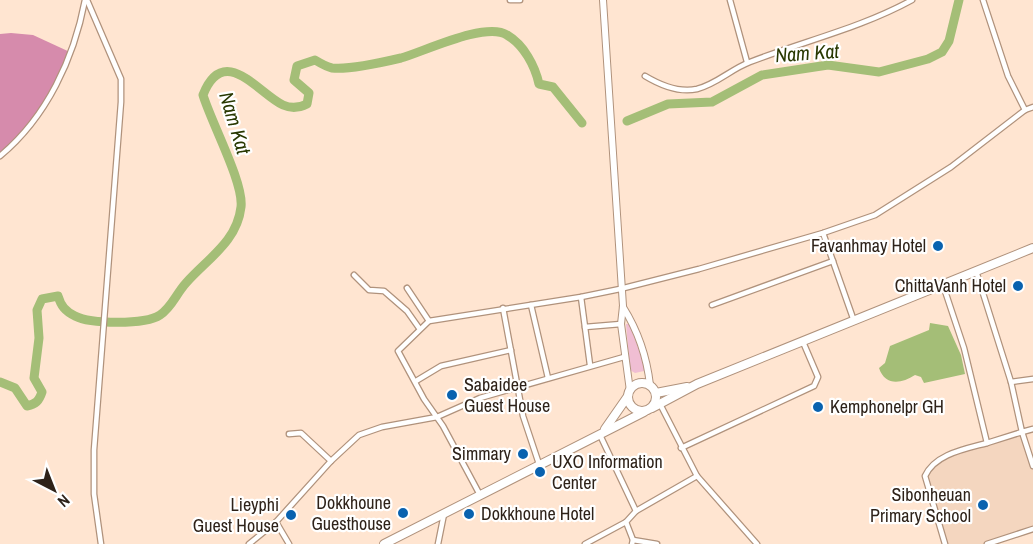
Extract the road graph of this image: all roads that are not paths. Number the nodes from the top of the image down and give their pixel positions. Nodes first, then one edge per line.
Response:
1 (86, 0) edge
2 (510, 0) edge
3 (520, 0) edge
4 (603, 0) edge
5 (730, 0) edge
6 (912, 0) edge
7 (983, 0) edge
8 (747, 62) junction
9 (645, 76) dead end
10 (1033, 107) edge
11 (1025, 110) junction
12 (0, 156) edge
13 (823, 233) junction
14 (1033, 248) edge
15 (833, 261) junction
16 (976, 271) junction
17 (354, 275) dead end
18 (943, 285) junction
19 (407, 288) dead end
20 (620, 289) junction
21 (581, 297) junction
22 (531, 305) junction
23 (712, 305) dead end
24 (623, 306) junction
25 (503, 308) junction
26 (429, 321) junction
27 (854, 321) junction
28 (621, 324) junction
29 (585, 327) junction
30 (419, 328) junction
31 (803, 342) junction
32 (511, 350) junction
33 (624, 357) junction
34 (590, 365) junction
35 (548, 378) junction
36 (1033, 379) edge
37 (416, 381) junction
38 (1011, 382) junction
39 (697, 384) junction
40 (650, 385) junction
41 (518, 387) junction
42 (629, 393) junction
43 (657, 393) junction
44 (652, 408) junction
45 (437, 417) junction
46 (1033, 429) edge
47 (601, 432) junction
48 (1023, 432) junction
49 (289, 434) dead end
50 (987, 443) junction
51 (681, 448) junction
52 (331, 461) junction
53 (539, 464) junction
54 (1033, 466) edge
55 (697, 476) junction
56 (480, 495) junction
57 (636, 511) junction
58 (444, 514) junction
59 (276, 522) junction
60 (626, 522) junction
61 (1033, 529) edge
62 (632, 542) edge
63 (101, 544) edge
64 (249, 544) edge
65 (289, 544) edge
66 (384, 544) edge
67 (438, 544) edge
68 (585, 544) edge
69 (657, 544) edge
70 (757, 544) edge
71 (945, 544) edge
72 (987, 544) edge

1 - 12 street
1 - 63 street
2 - 3 street
4 - 20 street
5 - 8 street
6 - 8 street
7 - 11 street
8 - 9 street
10 - 11 street
11 - 13 street
13 - 15 street
13 - 20 street
14 - 16 highway
15 - 23 street
15 - 27 street
16 - 18 highway
16 - 38 street
17 - 30 street
18 - 27 highway
18 - 50 street
19 - 26 street
20 - 21 street
20 - 24 street
21 - 22 street
21 - 29 street
22 - 25 street
22 - 35 street
24 - 28 street
24 - 40 street
25 - 26 street
25 - 32 street
26 - 30 street
27 - 31 highway
28 - 29 street
28 - 33 street
29 - 34 street
30 - 37 street
31 - 39 highway
31 - 51 street
32 - 37 street
32 - 41 street
33 - 34 street
33 - 42 street
34 - 35 street
35 - 41 street
36 - 38 street
37 - 45 street
38 - 48 street
39 - 43 highway
39 - 44 highway
40 - 42 highway
40 - 43 highway
41 - 45 street
41 - 53 street
42 - 44 highway
42 - 47 highway
43 - 44 highway
44 - 47 highway
44 - 51 street
45 - 52 street
45 - 56 street
46 - 48 street
47 - 53 highway
47 - 57 street
48 - 50 street
48 - 54 street
49 - 52 street
50 - 71 street
51 - 55 street
52 - 59 street
53 - 56 highway
55 - 57 street
55 - 70 street
56 - 58 highway
57 - 60 street
58 - 66 highway
58 - 67 street
59 - 64 street
59 - 65 street
60 - 62 street
60 - 68 street
61 - 72 street
62 - 69 street

